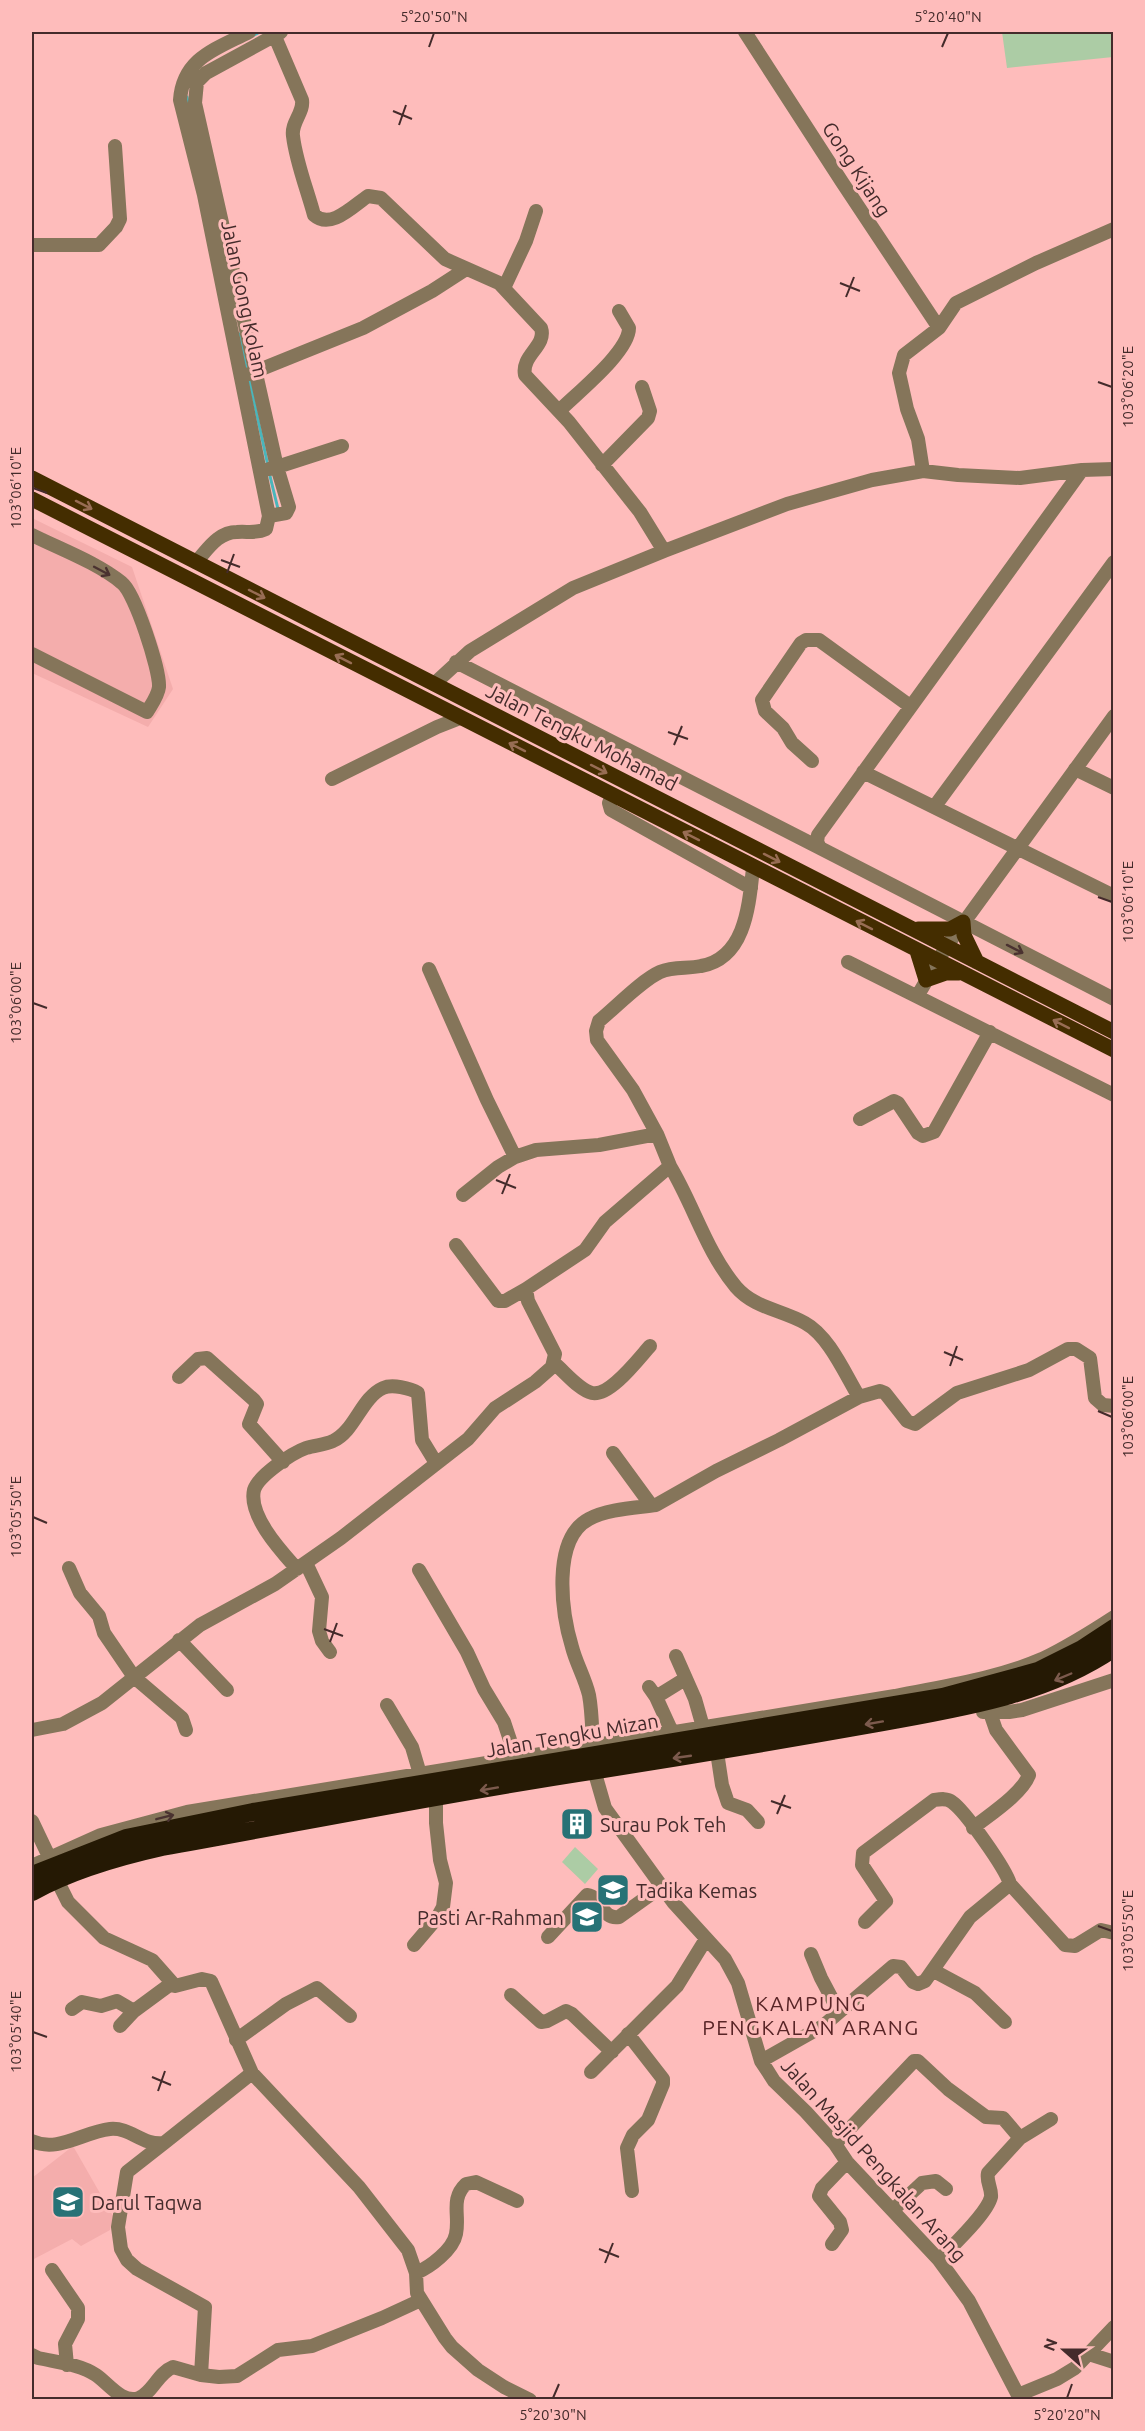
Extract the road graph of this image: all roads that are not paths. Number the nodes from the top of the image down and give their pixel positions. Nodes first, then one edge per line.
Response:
1 (249, 32) edge
2 (745, 32) edge
3 (275, 33) edge
4 (192, 121) junction
5 (115, 146) dead end
6 (536, 211) dead end
7 (1113, 229) edge
8 (32, 245) edge
9 (465, 269) junction
10 (504, 288) junction
11 (619, 311) dead end
12 (939, 328) junction
13 (248, 375) junction
14 (642, 387) dead end
15 (559, 411) junction
16 (342, 446) dead end
17 (602, 465) junction
18 (269, 469) junction
19 (1113, 469) edge
20 (1082, 470) junction
21 (924, 471) junction
22 (34, 479) edge
23 (32, 499) edge
24 (60, 514) junction
25 (275, 515) junction
26 (32, 535) edge
27 (664, 551) junction
28 (196, 562) junction
29 (1113, 562) edge
30 (32, 654) edge
31 (456, 663) junction
32 (434, 684) junction
33 (910, 706) junction
34 (1113, 716) edge
35 (460, 718) junction
36 (812, 761) dead end
37 (1075, 769) junction
38 (863, 772) junction
39 (332, 779) dead end
40 (1113, 788) edge
41 (612, 796) junction
42 (935, 806) junction
43 (820, 848) junction
44 (1017, 848) junction
45 (753, 868) junction
46 (751, 888) junction
47 (1113, 896) edge
48 (963, 922) junction
49 (912, 929) junction
50 (946, 946) junction
51 (916, 951) junction
52 (848, 962) dead end
53 (936, 962) junction
54 (977, 963) junction
55 (429, 969) dead end
56 (959, 973) junction
57 (926, 980) junction
58 (918, 995) junction
59 (1113, 999) edge
60 (990, 1032) junction
61 (1113, 1032) edge
62 (1113, 1050) edge
63 (1113, 1095) edge
64 (860, 1119) dead end
65 (657, 1134) junction
66 (515, 1157) junction
67 (670, 1166) junction
68 (463, 1195) dead end
69 (456, 1245) dead end
70 (526, 1289) junction
71 (650, 1346) dead end
72 (554, 1363) junction
73 (179, 1377) dead end
74 (859, 1397) junction
75 (1113, 1406) edge
76 (613, 1453) dead end
77 (283, 1462) junction
78 (436, 1463) junction
79 (651, 1505) junction
80 (301, 1566) junction
81 (69, 1568) dead end
82 (418, 1570) dead end
83 (1113, 1617) edge
84 (1113, 1628) edge
85 (179, 1640) junction
86 (1113, 1648) edge
87 (330, 1652) dead end
88 (676, 1656) dead end
89 (134, 1677) junction
90 (685, 1678) junction
91 (1113, 1680) edge
92 (227, 1690) dead end
93 (387, 1705) dead end
94 (988, 1707) junction
95 (703, 1727) junction
96 (32, 1730) edge
97 (186, 1730) dead end
98 (672, 1732) junction
99 (593, 1745) junction
100 (717, 1752) junction
101 (516, 1758) junction
102 (594, 1770) junction
103 (420, 1774) junction
104 (436, 1798) junction
105 (32, 1821) edge
106 (758, 1822) dead end
107 (973, 1828) junction
108 (32, 1866) edge
109 (53, 1867) junction
110 (32, 1875) edge
111 (1010, 1884) junction
112 (662, 1887) junction
113 (32, 1893) edge
114 (864, 1922) dead end
115 (1113, 1933) edge
116 (548, 1936) dead end
117 (706, 1939) junction
118 (414, 1945) dead end
119 (811, 1954) dead end
120 (934, 1971) junction
121 (172, 1983) junction
122 (511, 1995) dead end
123 (72, 2009) dead end
124 (134, 2011) junction
125 (839, 2012) junction
126 (350, 2016) dead end
127 (1005, 2022) dead end
128 (120, 2026) dead end
129 (628, 2034) junction
130 (236, 2040) junction
131 (612, 2052) junction
132 (761, 2061) junction
133 (591, 2072) dead end
134 (252, 2073) junction
135 (1051, 2119) dead end
136 (1020, 2138) junction
137 (32, 2141) edge
138 (164, 2143) junction
139 (835, 2144) junction
140 (847, 2162) junction
141 (946, 2188) dead end
142 (632, 2191) dead end
143 (517, 2201) dead end
144 (893, 2210) junction
145 (832, 2244) dead end
146 (939, 2260) junction
147 (52, 2270) dead end
148 (416, 2273) junction
149 (421, 2300) junction
150 (1113, 2327) edge
151 (1089, 2354) junction
152 (34, 2359) edge
153 (1113, 2362) edge
154 (67, 2365) junction
155 (201, 2376) junction
156 (1016, 2397) edge
157 (530, 2400) edge

1 - 4 street
2 - 12 street, Gong Kijang
3 - 4 street
3 - 9 street
4 - 13 street
5 - 8 street
6 - 10 street
7 - 12 street
9 - 10 street
9 - 13 street
10 - 15 street
11 - 15 street
12 - 21 street
13 - 18 street
14 - 17 street
15 - 17 street
16 - 18 street
17 - 27 street
18 - 25 street
18 - 25 street
19 - 20 street
20 - 21 street
20 - 33 street
21 - 27 street
22 - 24 main road
22 -> 28 main road, Jalan Tengku Mohamad
23 - 24 main road, Jalan Tengku Mohamad
35 -> 24 main road, Jalan Tengku Mohamad
25 - 28 street
26 -> 30 street
27 - 31 street
28 -> 32 main road, Jalan Tengku Mohamad
29 - 42 street
31 - 32 street
31 - 43 street
32 -> 49 main road, Jalan Tengku Mohamad
33 - 36 street
33 - 38 street
34 - 37 street
35 - 39 street
41 -> 35 main road, Jalan Tengku Mohamad
37 - 40 street
37 - 44 street
38 - 42 street
38 - 43 street
45 -> 41 main road, Jalan Tengku Mohamad
41 - 46 street
42 - 44 street
43 - 48 street
44 - 47 street
44 - 48 street
45 - 46 street
51 -> 45 main road, Jalan Tengku Mohamad
46 - 65 street
48 - 49 main road
48 - 50 street
48 - 54 main road
48 -> 59 street
49 - 50 main road, Jalan Tengku Mohamad
50 - 53 street
50 - 54 main road, Jalan Tengku Mohamad
51 - 53 main road, Jalan Tengku Mohamad
51 - 57 main road
52 - 58 street
53 - 56 main road, Jalan Tengku Mohamad
53 - 57 street
54 - 61 main road, Jalan Tengku Mohamad
55 - 66 street
56 - 57 main road
62 -> 56 main road, Jalan Tengku Mohamad
57 - 58 street
58 - 60 street
60 - 63 street
60 - 64 street
65 - 66 street
65 - 67 street
66 - 68 street
67 - 70 street
67 - 74 street
69 - 70 street
70 - 72 street
71 - 72 street
72 - 78 street
73 - 77 street
74 - 75 street
74 - 79 street
76 - 79 street
77 - 78 street
77 - 80 street
78 - 80 street
79 - 99 street
80 - 85 street
80 - 87 street
81 - 89 street
82 - 101 street
83 - 95 street
84 - 109 highway, Jalan Tengku Mizan
85 - 89 street
85 - 92 street
86 -> 94 highway, Jalan Tengku Mizan
88 - 90 street
89 - 96 street
89 - 97 street
90 - 95 street
90 - 98 street
91 - 94 street
93 - 103 street
94 -> 100 highway, Jalan Tengku Mizan
94 - 107 street
95 - 98 street
98 - 99 street
99 - 101 street
100 -> 102 highway, Jalan Tengku Mizan
100 - 106 street
101 - 103 street
102 -> 104 highway, Jalan Tengku Mizan
102 - 112 street, Jalan Masjid Pengkalan Arang
109 -> 103 street
104 - 109 highway, Jalan Tengku Mizan
104 - 118 street
105 - 109 street
107 - 111 street
107 - 114 street
108 - 109 street
109 - 110 highway, Jalan Tengku Mizan
109 - 113 highway, Jalan Tengku Mizan
109 - 121 street
111 - 115 street
111 - 120 street
112 - 116 street
112 - 117 street, Jalan Masjid Pengkalan Arang
117 - 129 street
117 - 132 street, Jalan Masjid Pengkalan Arang
119 - 125 street
120 - 125 street
120 - 127 street
121 - 124 street
121 - 130 street
122 - 131 street
123 - 124 street
124 - 128 street
125 - 132 street
126 - 130 street
129 - 131 street
129 - 142 street
130 - 134 street
131 - 133 street
132 - 139 street, Jalan Masjid Pengkalan Arang
134 - 138 street
134 - 148 street
135 - 136 street
136 - 139 street
136 - 146 street
137 - 138 street
138 - 155 street
139 - 140 street, Jalan Masjid Pengkalan Arang
140 - 144 street, Jalan Masjid Pengkalan Arang
140 - 145 street
141 - 144 street
143 - 148 street
144 - 146 street, Jalan Masjid Pengkalan Arang
146 - 156 street, Jalan Masjid Pengkalan Arang
147 - 154 street
148 - 149 street
149 - 155 street
149 - 157 street
150 - 151 street
151 - 153 street
151 - 156 street
152 - 154 street
154 - 155 street

